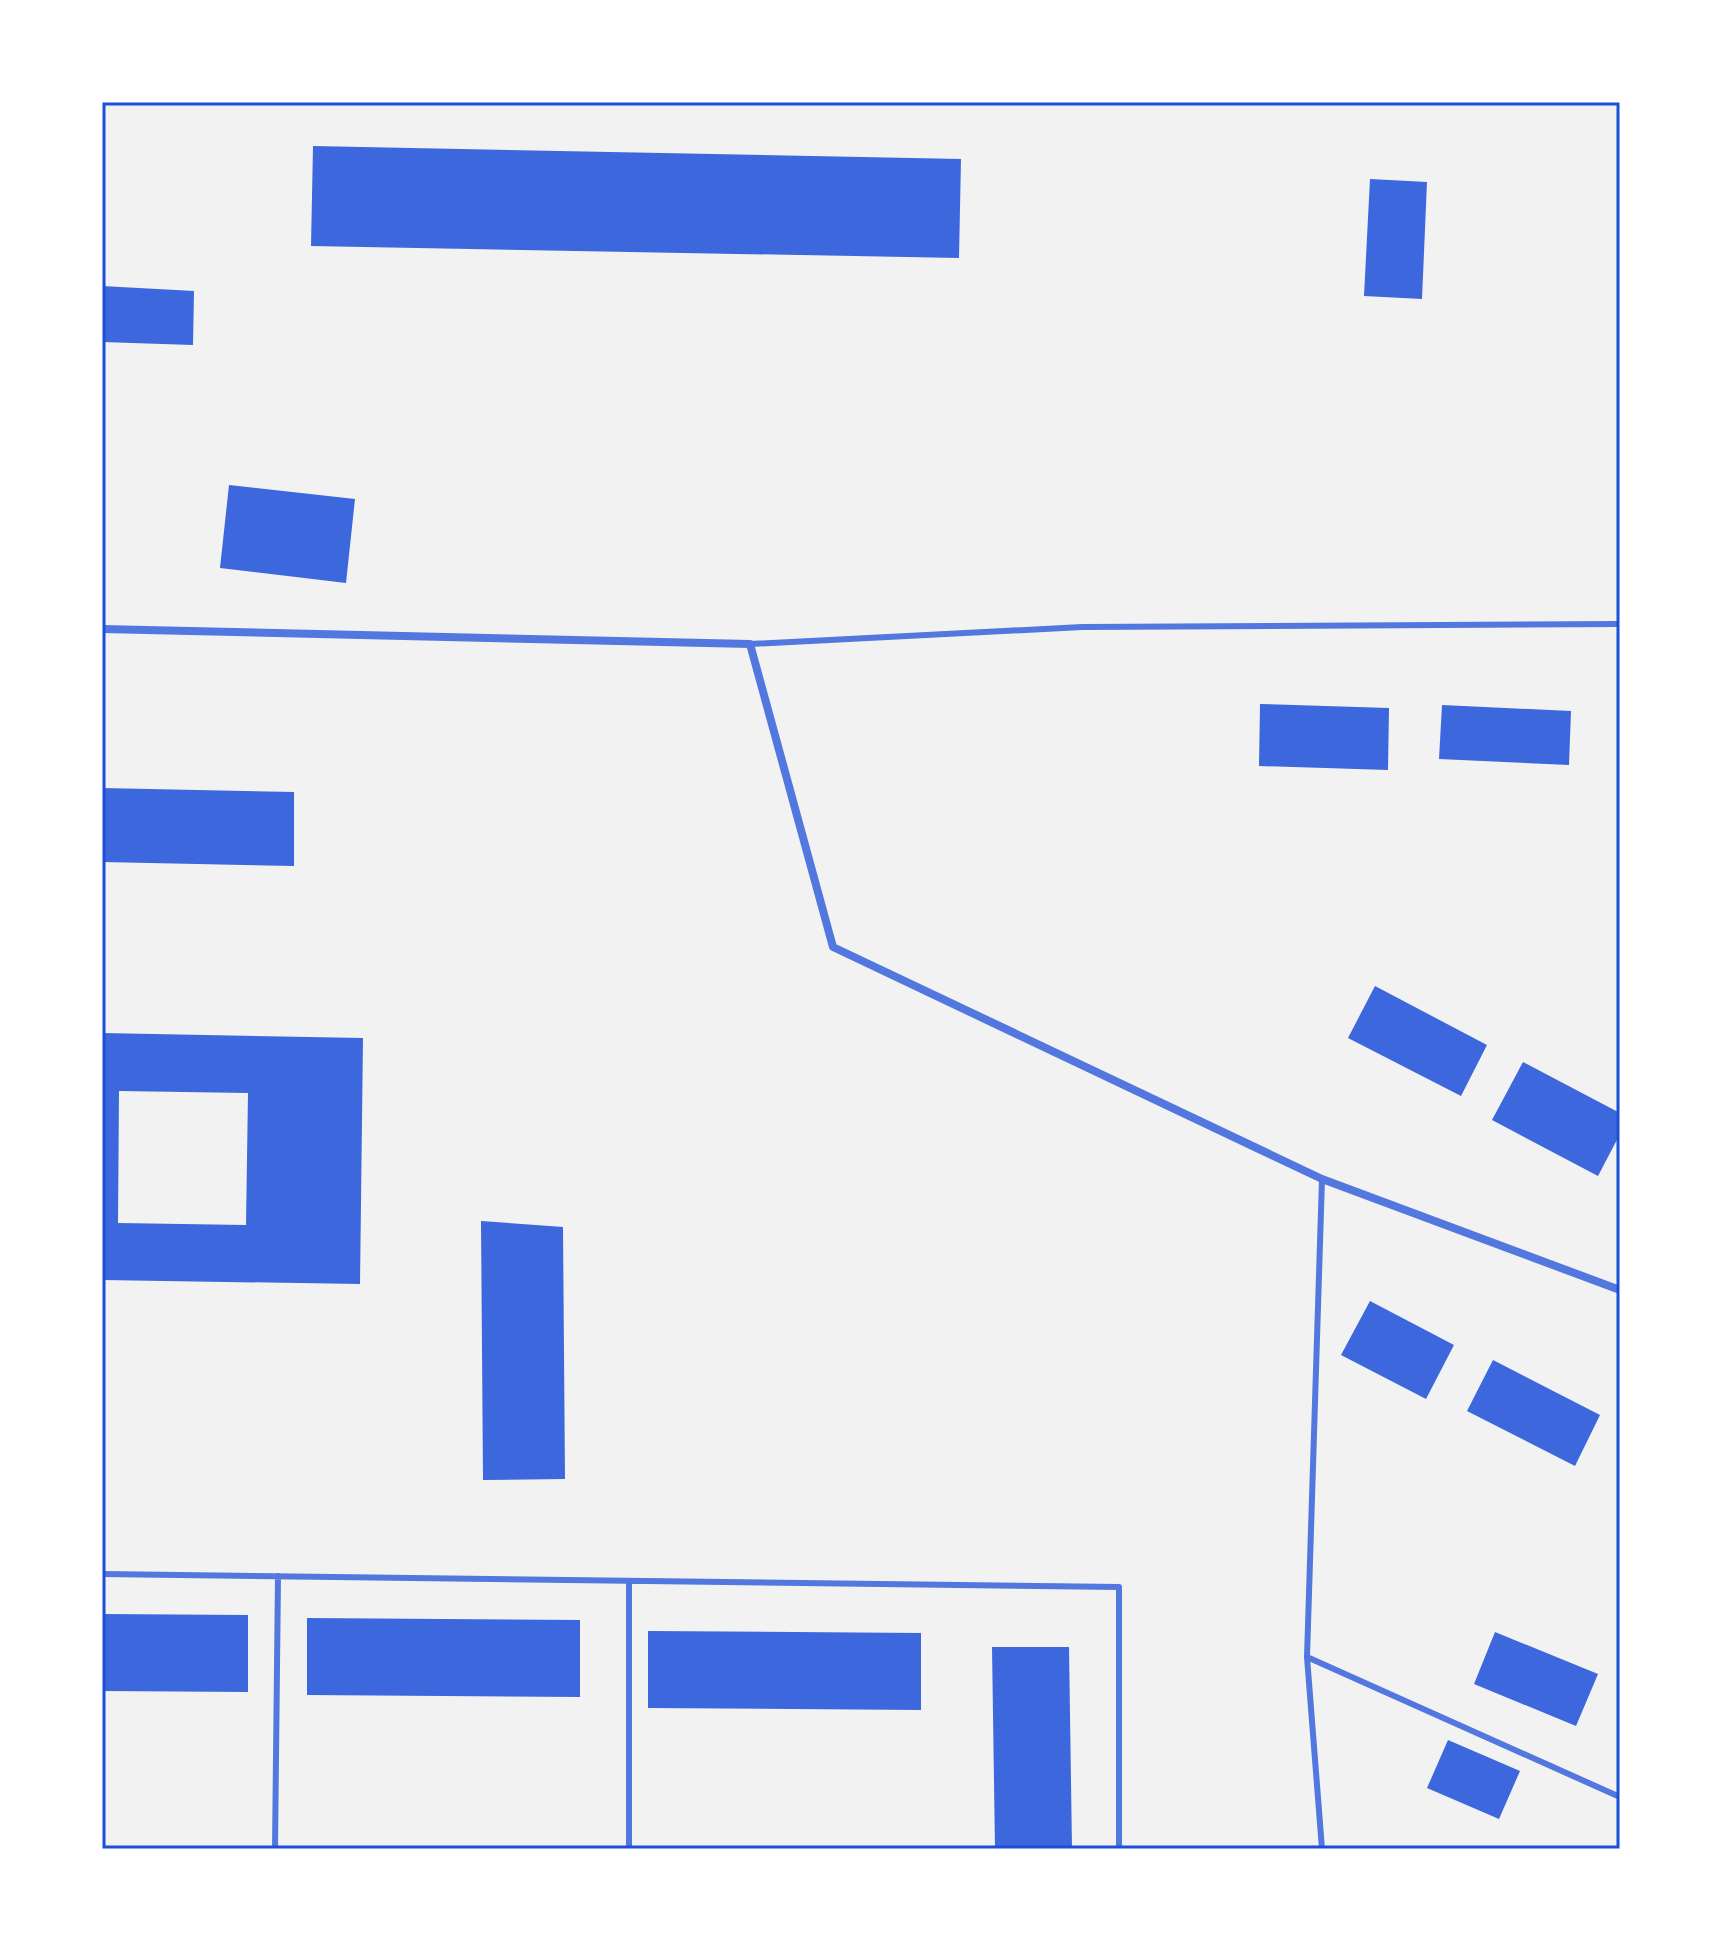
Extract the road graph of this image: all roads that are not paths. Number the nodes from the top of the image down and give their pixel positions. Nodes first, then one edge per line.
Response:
1 (1620, 624) edge
2 (102, 629) edge
3 (750, 644) junction
4 (1322, 1179) junction
5 (1620, 1290) edge
6 (102, 1574) edge
7 (278, 1576) junction
8 (629, 1581) junction
9 (1307, 1657) junction
10 (1620, 1797) edge
11 (275, 1849) edge
12 (629, 1849) edge
13 (1119, 1849) edge
14 (1322, 1849) edge

1 - 3 lane
2 - 3 street
3 - 4 street
4 - 5 street
4 - 9 lane
6 - 7 lane
7 - 8 lane
7 - 11 lane
8 - 12 lane
8 - 13 lane
9 - 10 lane
9 - 14 lane

